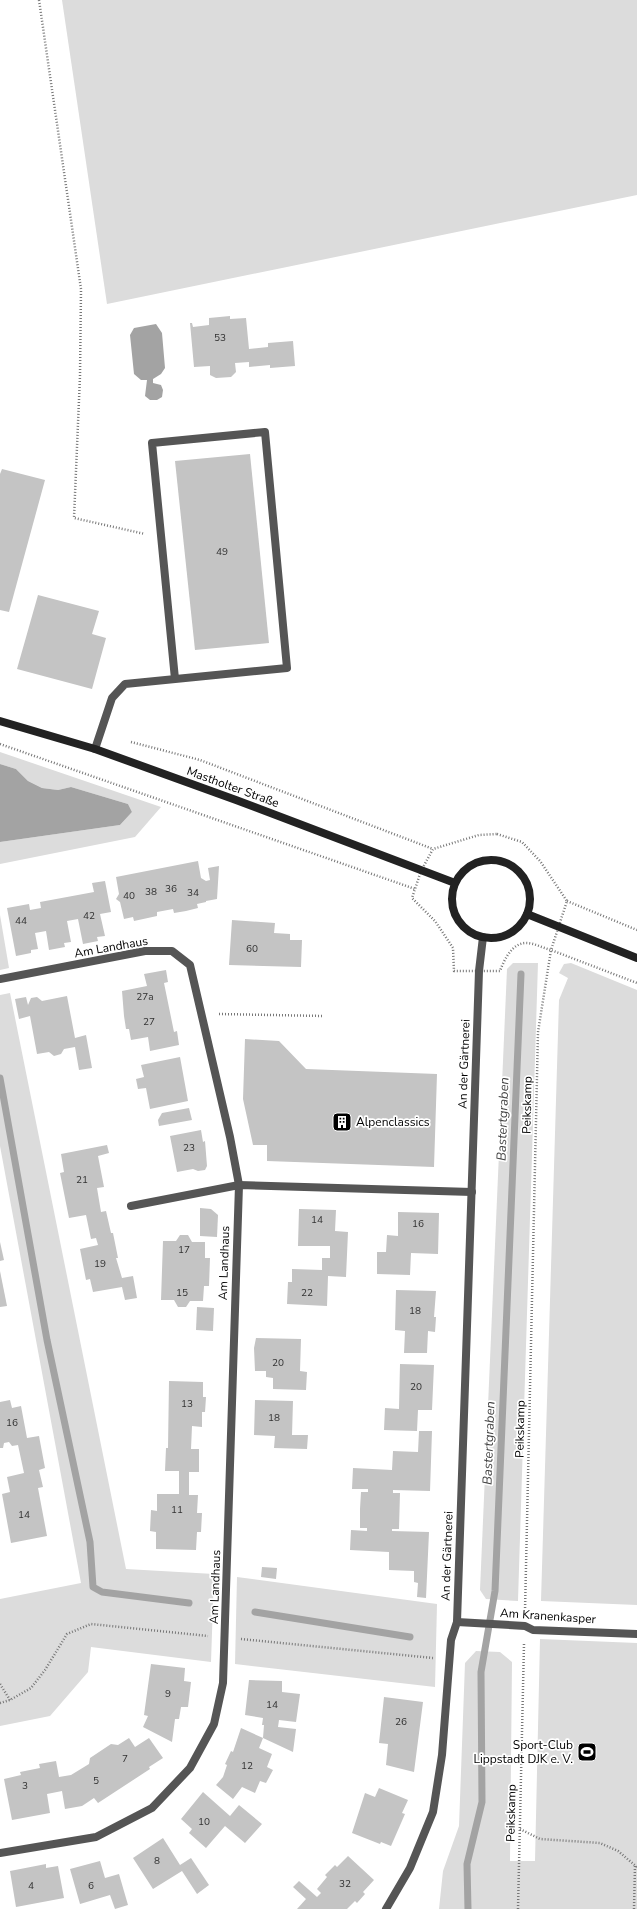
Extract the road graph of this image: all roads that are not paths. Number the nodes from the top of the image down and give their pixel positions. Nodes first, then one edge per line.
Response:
1 (175, 679) junction
2 (0, 721) edge
3 (95, 750) junction
4 (455, 883) junction
5 (527, 914) junction
6 (483, 937) junction
7 (637, 958) edge
8 (0, 979) edge
9 (239, 1185) junction
10 (472, 1192) junction
11 (131, 1206) dead end
12 (457, 1622) junction
13 (637, 1634) edge
14 (0, 1853) edge
15 (386, 1909) edge

1 - 1 street
1 - 3 street
2 - 3 street, Mastholter Straße
3 - 4 street, Mastholter Straße
4 - 5 street
4 - 6 street
5 - 6 street
5 - 7 street
6 - 10 street, An der Gärtnerei
8 - 9 street, Am Landhaus
9 - 10 street
9 - 11 street
9 - 14 street, Am Landhaus
10 - 12 street, An der Gärtnerei
12 - 13 street, Am Kranenkasper
12 - 15 street, An der Gärtnerei

